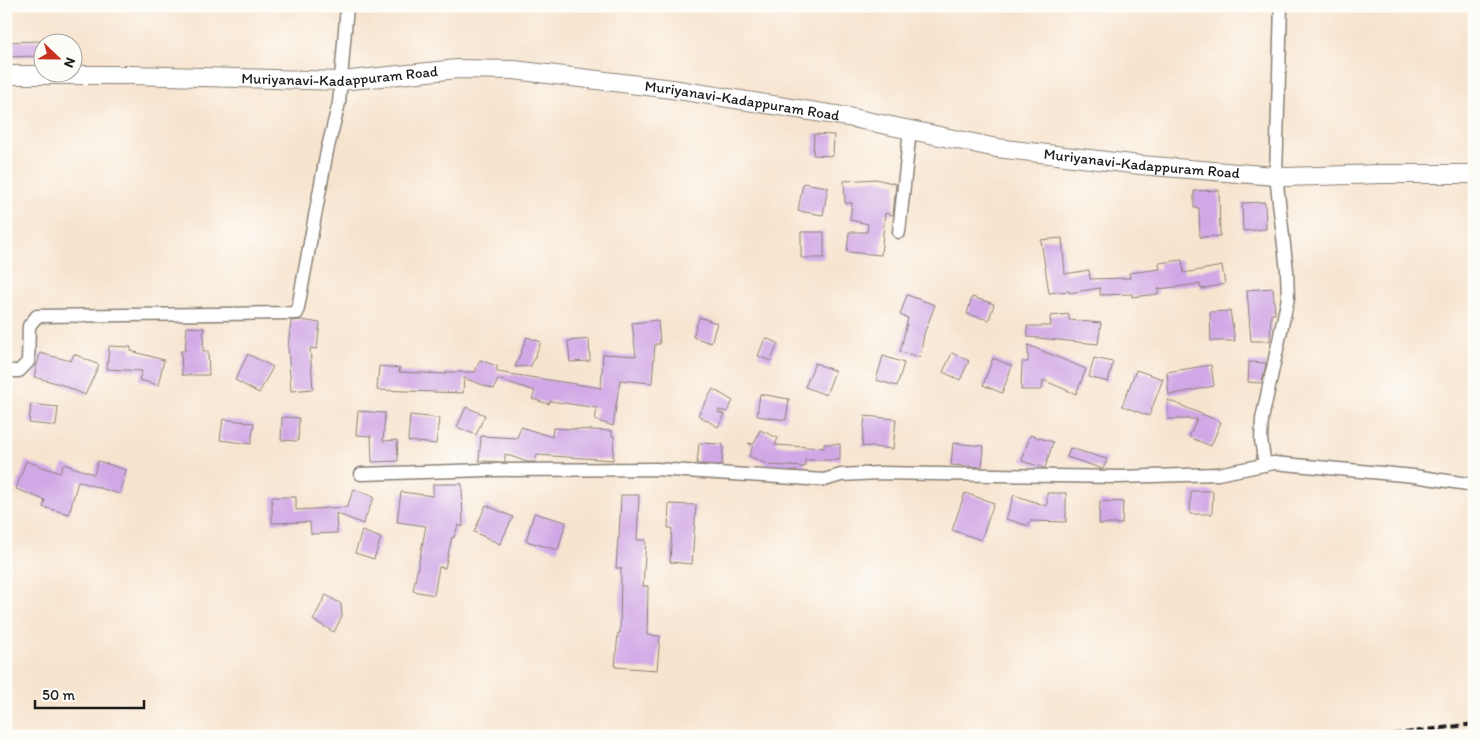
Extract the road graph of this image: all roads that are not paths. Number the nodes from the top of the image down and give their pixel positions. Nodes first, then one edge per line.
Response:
1 (346, 6) edge
2 (1281, 6) edge
3 (6, 74) edge
4 (341, 81) junction
5 (910, 130) junction
6 (1474, 174) edge
7 (1276, 176) junction
8 (899, 232) dead end
9 (6, 371) edge
10 (1265, 465) junction
11 (361, 474) dead end
12 (1474, 485) edge

1 - 4 street
2 - 7 street
3 - 4 main road, Muriyanavi-Kadappuram Road
4 - 5 main road, Muriyanavi-Kadappuram Road
4 - 9 street
5 - 7 main road, Muriyanavi-Kadappuram Road
5 - 8 street
6 - 7 main road, Muriyanavi-Kadappuram Road
7 - 10 street
10 - 11 street
10 - 12 street

